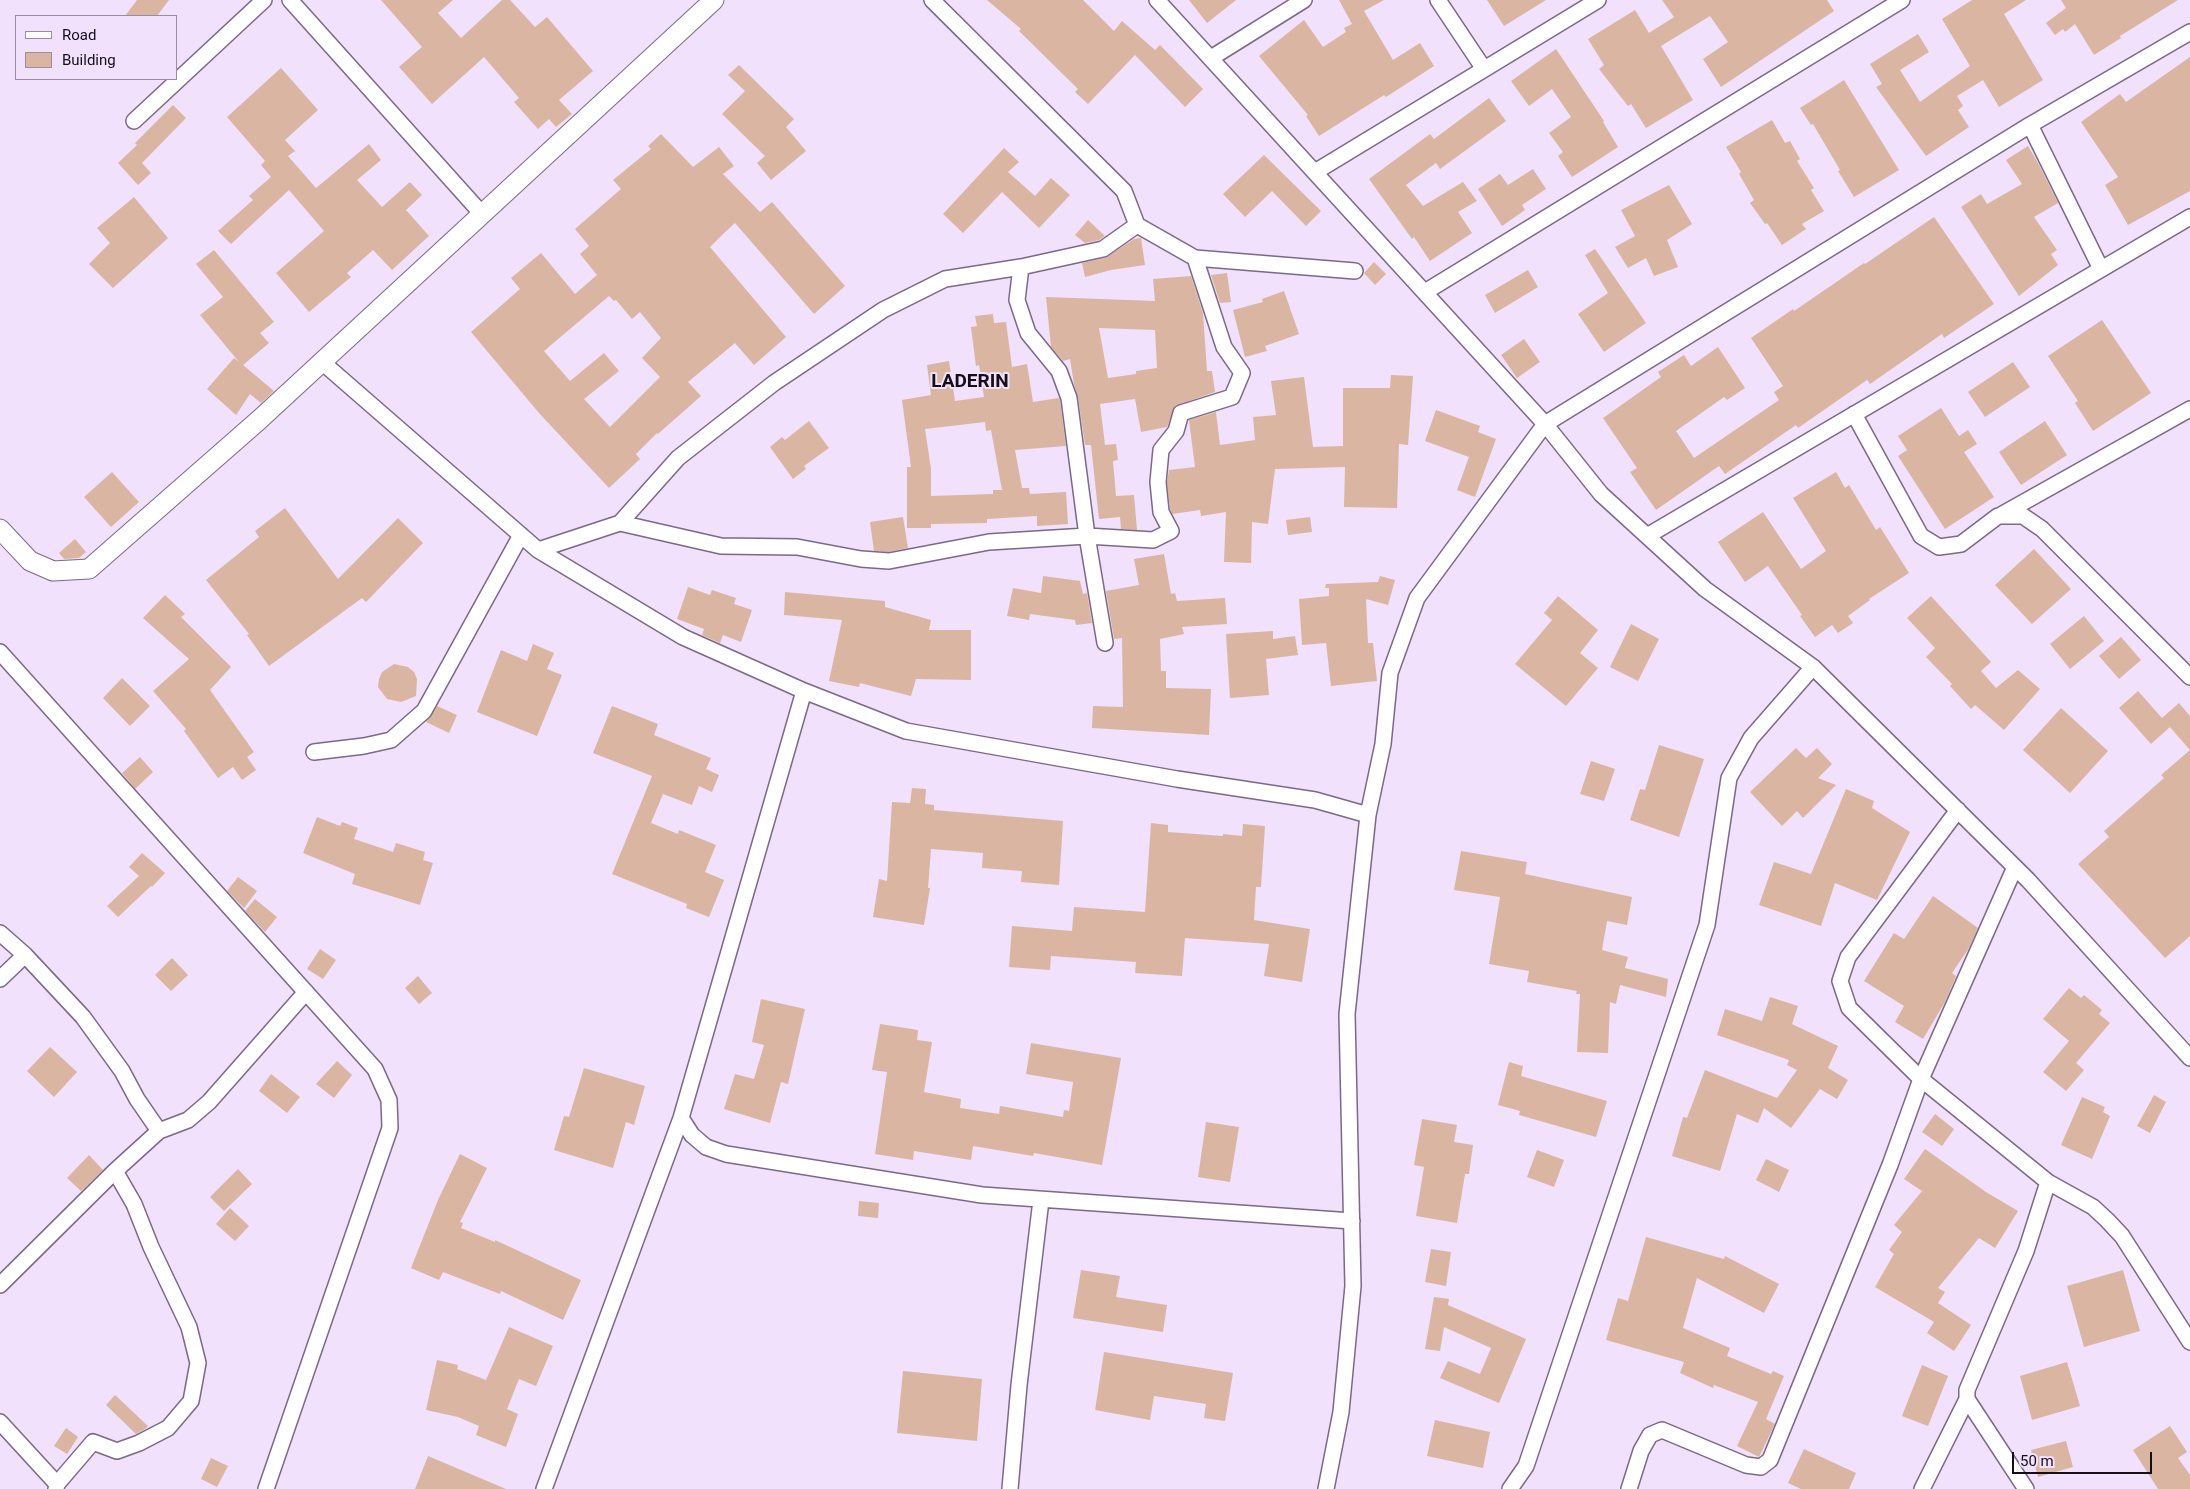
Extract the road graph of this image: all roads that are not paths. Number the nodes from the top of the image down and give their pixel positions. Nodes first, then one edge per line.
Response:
1 (264, 0) edge
2 (290, 0) edge
3 (714, 0) edge
4 (932, 0) edge
5 (1157, 0) edge
6 (1304, 0) edge
7 (1438, 0) edge
8 (1598, 0) edge
9 (1902, 0) edge
10 (1882, 5) edge
11 (2190, 32) edge
12 (1210, 58) junction
13 (1484, 69) junction
14 (134, 121) dead end
15 (2030, 125) junction
16 (1315, 172) junction
17 (482, 214) junction
18 (2190, 217) edge
19 (1137, 226) junction
20 (1195, 258) junction
21 (1021, 267) junction
22 (2101, 269) junction
23 (1355, 271) dead end
24 (1425, 292) junction
25 (322, 362) junction
26 (2190, 409) edge
27 (1854, 414) junction
28 (1545, 424) junction
29 (1998, 516) junction
30 (620, 523) junction
31 (0, 529) edge
32 (521, 535) junction
33 (1087, 536) junction
34 (1647, 536) junction
35 (538, 550) junction
36 (1105, 643) dead end
37 (0, 652) edge
38 (1813, 667) junction
39 (2190, 677) edge
40 (804, 691) junction
41 (314, 752) dead end
42 (1958, 810) junction
43 (1368, 815) junction
44 (2015, 868) junction
45 (0, 933) edge
46 (25, 955) junction
47 (0, 979) edge
48 (306, 992) junction
49 (2190, 1058) edge
50 (1921, 1079) junction
51 (681, 1118) junction
52 (159, 1131) junction
53 (115, 1171) junction
54 (2048, 1182) junction
55 (1041, 1200) junction
56 (1352, 1220) junction
57 (0, 1285) edge
58 (2190, 1342) edge
59 (1967, 1398) junction
60 (0, 1422) edge
61 (56, 1487) edge
62 (266, 1489) edge
63 (544, 1489) edge
64 (1010, 1489) edge
65 (1326, 1489) edge
66 (1510, 1489) edge
67 (1629, 1489) edge
68 (1922, 1489) edge
69 (2026, 1489) edge

1 - 14 street
2 - 17 street
3 - 17 street
4 - 19 street
5 - 12 street
6 - 12 street
7 - 13 street
8 - 13 street
9 - 10 street
10 - 24 street
11 - 15 street
12 - 16 street
13 - 16 street
15 - 22 street
15 - 28 street
16 - 24 street
17 - 25 street
18 - 22 street
19 - 20 street
19 - 21 street
20 - 23 street
20 - 33 street
21 - 30 street
21 - 33 street
22 - 27 street
24 - 28 street
25 - 31 street
25 - 32 street
26 - 29 street
27 - 29 street
27 - 34 street
28 - 34 street
28 - 43 street
29 - 39 street
30 - 33 street
30 - 35 street
32 - 35 street
32 - 41 street
33 - 36 street
34 - 38 street
35 - 40 street
37 - 48 street
38 - 42 street
38 - 66 street
40 - 43 street
40 - 51 street
42 - 44 street
42 - 50 street
43 - 56 street
44 - 49 street
44 - 50 street
45 - 46 street
46 - 47 street
46 - 52 street
48 - 52 street
48 - 62 street
50 - 54 street
50 - 67 street
51 - 55 street
51 - 63 street
52 - 53 street
53 - 57 street
53 - 61 street
54 - 58 street
54 - 59 street
55 - 56 street
55 - 64 street
56 - 65 street
59 - 68 street
59 - 69 street
60 - 61 street

